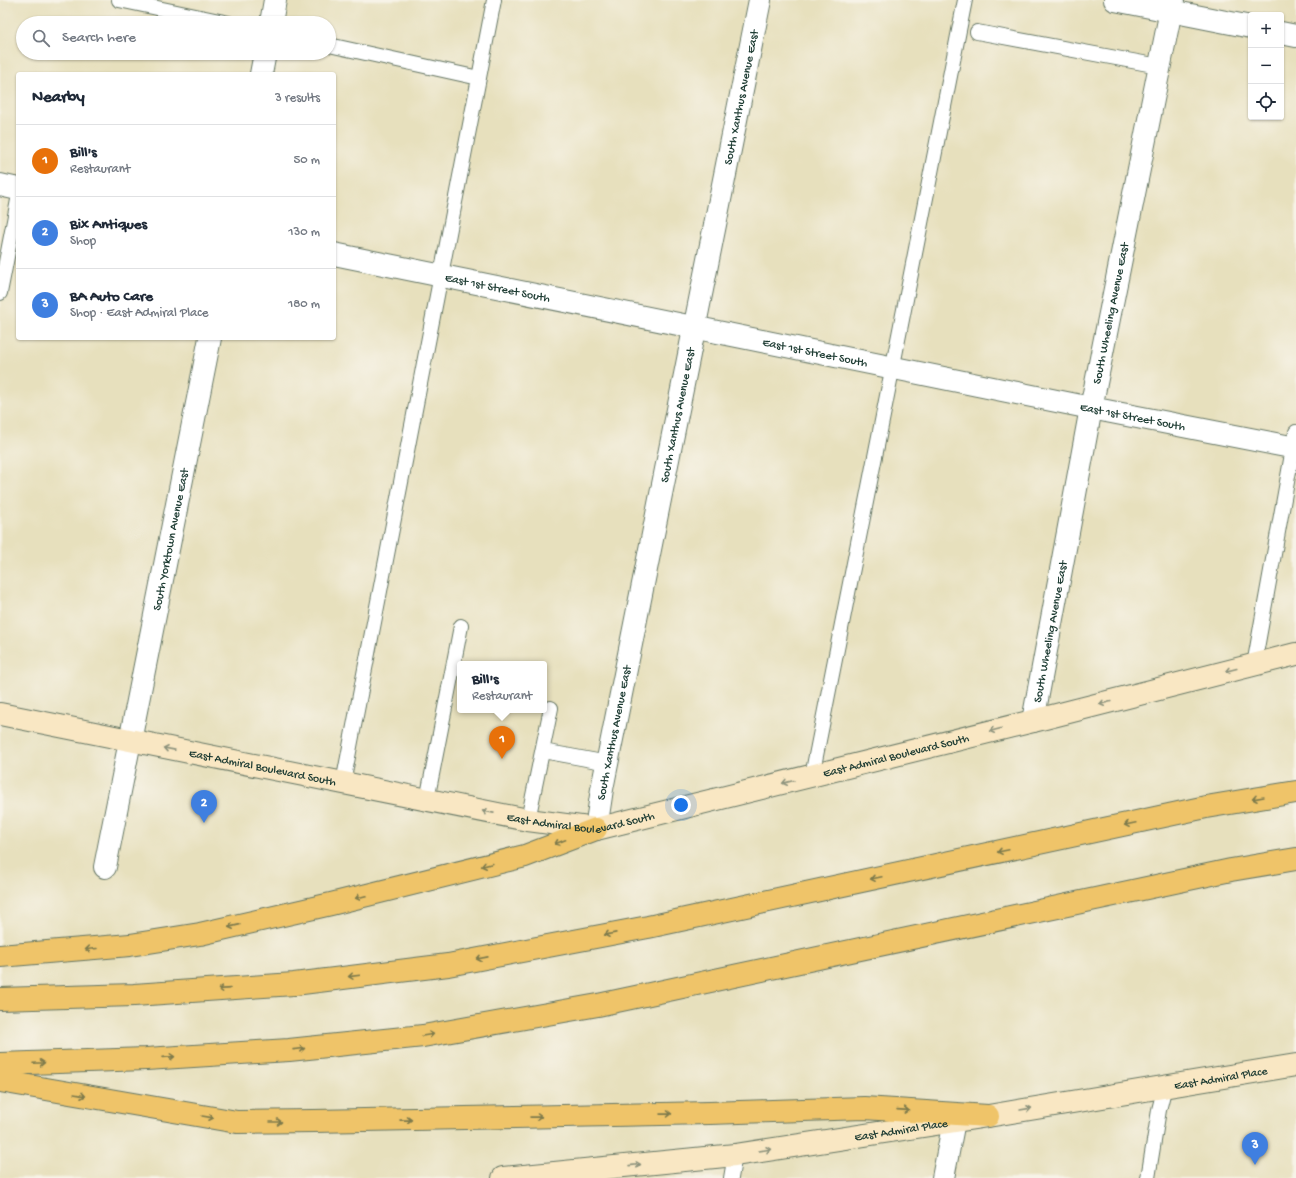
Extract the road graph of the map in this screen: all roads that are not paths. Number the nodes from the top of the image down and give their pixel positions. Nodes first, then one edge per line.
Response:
1 (119, 0) edge
2 (276, 0) edge
3 (494, 0) edge
4 (760, 0) edge
5 (965, 0) edge
6 (1116, 0) edge
7 (1172, 5) edge
8 (196, 16) edge
9 (273, 16) edge
10 (1248, 26) edge
11 (977, 32) dead end
12 (1284, 34) edge
13 (1296, 36) edge
14 (336, 47) edge
15 (264, 60) edge
16 (1160, 66) junction
17 (261, 72) edge
18 (479, 78) junction
19 (0, 185) edge
20 (16, 189) edge
21 (16, 210) edge
22 (336, 254) edge
23 (441, 276) junction
24 (0, 293) edge
25 (694, 328) junction
26 (210, 340) edge
27 (892, 368) junction
28 (1091, 408) junction
29 (1295, 442) edge
30 (460, 626) dead end
31 (1296, 654) edge
32 (1254, 665) junction
33 (551, 708) dead end
34 (0, 714) edge
35 (1033, 721) junction
36 (130, 741) junction
37 (542, 751) junction
38 (608, 763) junction
39 (812, 776) junction
40 (343, 783) junction
41 (1296, 792) edge
42 (427, 800) junction
43 (528, 820) junction
44 (596, 829) junction
45 (1296, 859) edge
46 (105, 867) dead end
47 (0, 956) edge
48 (0, 999) edge
49 (0, 1064) edge
50 (1296, 1064) edge
51 (0, 1081) edge
52 (1165, 1086) junction
53 (988, 1116) junction
54 (954, 1121) junction
55 (735, 1155) junction
56 (527, 1177) edge
57 (503, 1178) edge
58 (730, 1178) edge
59 (943, 1178) edge
60 (1148, 1178) edge

1 - 8 lane
2 - 9 street
3 - 18 lane
4 - 25 street, South Xanthus Avenue East
5 - 27 lane
6 - 7 street
7 - 10 street
7 - 16 street, South Wheeling Avenue East
11 - 16 lane
12 - 13 street
14 - 18 lane
15 - 17 street
16 - 28 street, South Wheeling Avenue East
18 - 23 lane
19 - 20 street
21 - 24 lane
22 - 23 street, East 1st Street South
23 - 25 street, East 1st Street South
23 - 40 lane
25 - 27 street, East 1st Street South
25 - 38 street, South Xanthus Avenue East
26 - 36 street, South Yorktown Avenue East
27 - 28 street, East 1st Street South
27 - 39 lane
28 - 29 street, East 1st Street South
28 - 35 street, South Wheeling Avenue East
29 - 32 lane
30 - 42 lane
31 - 32 main road, East Admiral Boulevard South
32 -> 35 main road, East Admiral Boulevard South
33 - 37 lane
34 - 36 main road, East Admiral Boulevard South
35 -> 39 main road, East Admiral Boulevard South
40 -> 36 main road, East Admiral Boulevard South
36 - 46 street, South Yorktown Avenue East
37 - 38 lane
37 - 43 lane
38 - 44 street, South Xanthus Avenue East
39 -> 44 main road, East Admiral Boulevard South
40 - 42 main road, East Admiral Boulevard South
41 -> 48 highway
43 -> 42 main road, East Admiral Boulevard South
43 - 44 main road, East Admiral Boulevard South
44 -> 47 highway
49 -> 45 highway
50 - 52 main road, East Admiral Place
51 -> 53 highway
53 -> 52 main road, East Admiral Place
52 - 60 lane
53 - 54 main road, East Admiral Place
55 -> 54 main road, East Admiral Place
54 - 59 street
56 -> 55 main road, East Admiral Place
55 - 58 lane
56 - 57 main road, East Admiral Place

